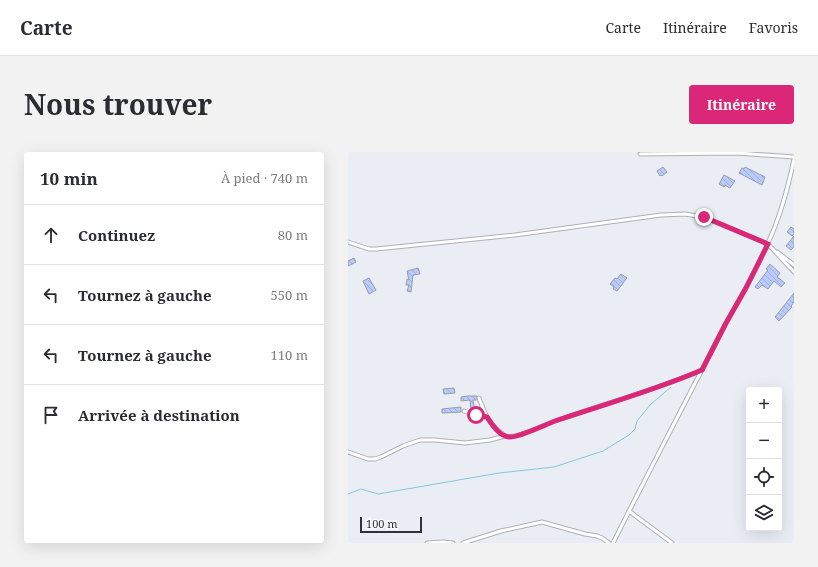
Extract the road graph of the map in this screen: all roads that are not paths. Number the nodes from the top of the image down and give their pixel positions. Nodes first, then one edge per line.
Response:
1 (783, 152) edge
2 (688, 153) edge
3 (732, 153) edge
4 (640, 154) dead end
5 (785, 156) junction
6 (794, 158) edge
7 (348, 242) edge
8 (768, 244) junction
9 (794, 265) edge
10 (794, 272) edge
11 (702, 370) junction
12 (479, 398) dead end
13 (464, 411) dead end
14 (487, 417) junction
15 (505, 436) junction
16 (348, 452) edge
17 (629, 511) junction
18 (427, 543) edge
19 (453, 543) edge
20 (463, 543) edge
21 (609, 543) edge
22 (613, 543) edge
23 (672, 543) edge

1 - 5 street
2 - 3 street
2 - 4 street
3 - 5 street
5 - 6 street
6 - 8 street
7 - 8 street
8 - 9 street
8 - 10 street
8 - 11 street
11 - 15 street
11 - 17 street
12 - 14 street
13 - 14 street
14 - 15 street
15 - 16 street
17 - 22 street
17 - 23 street
18 - 19 street
20 - 21 street

